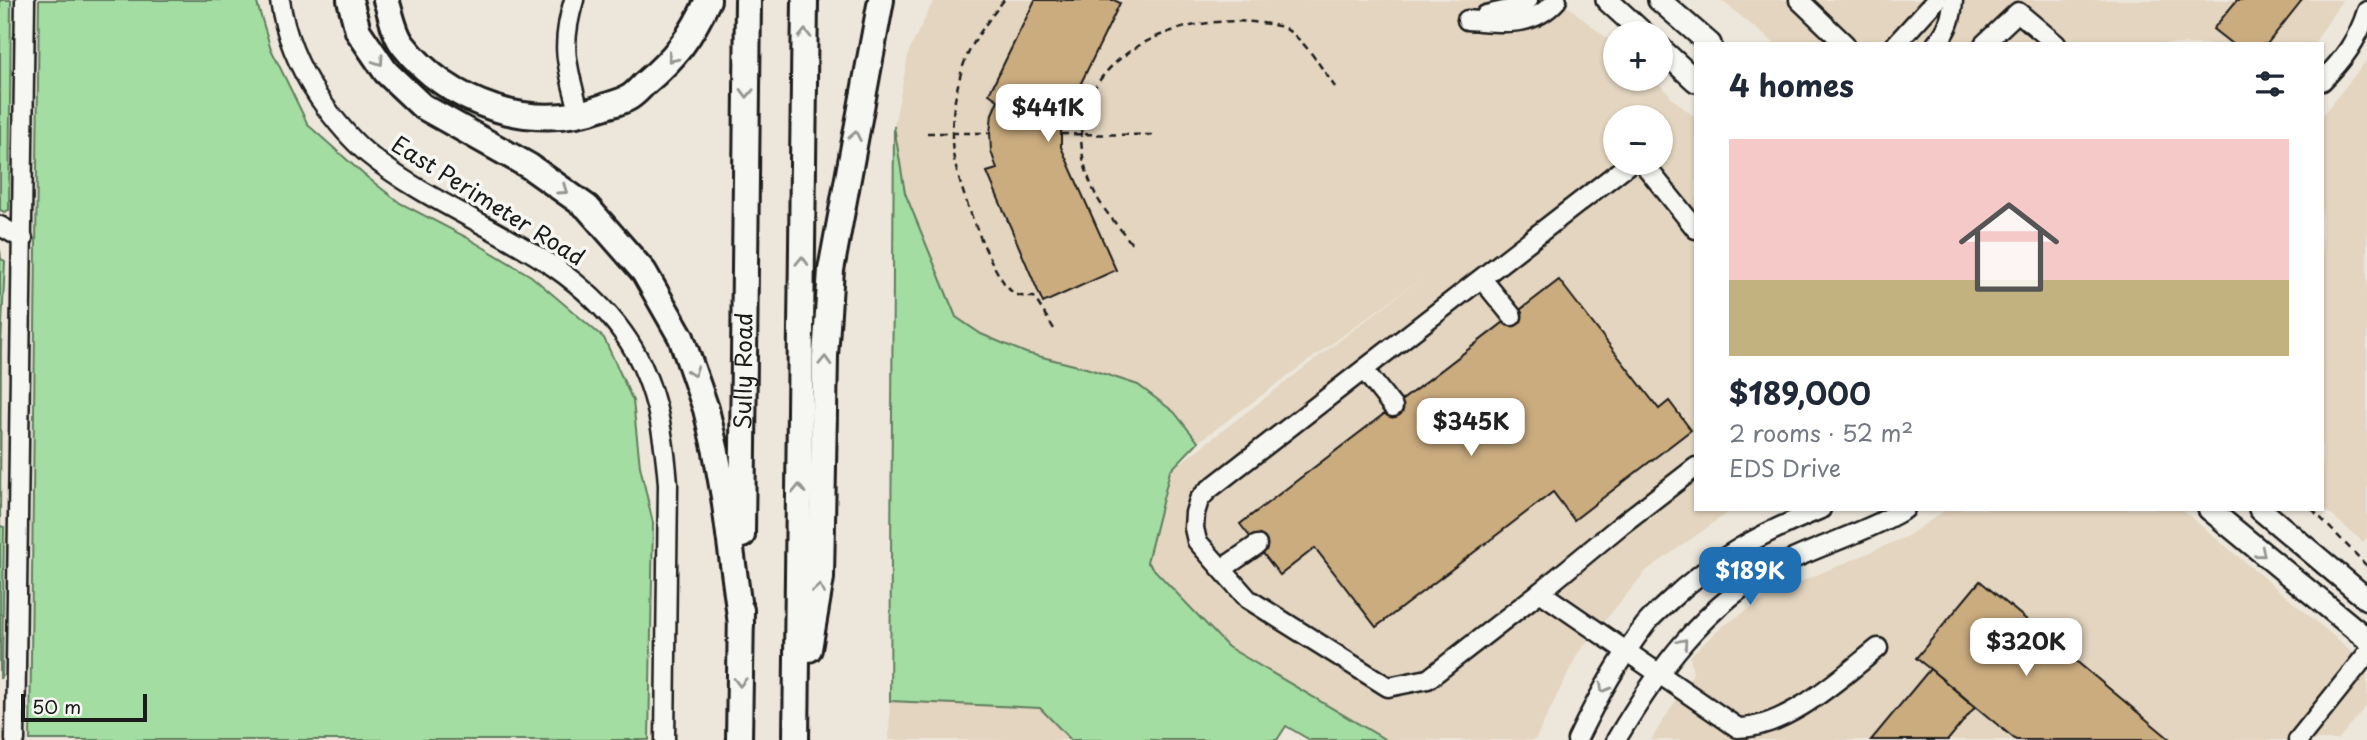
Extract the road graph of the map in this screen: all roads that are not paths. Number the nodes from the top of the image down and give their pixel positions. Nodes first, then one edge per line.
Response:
1 (25, 0) edge
2 (280, 0) edge
3 (350, 0) edge
4 (386, 0) edge
5 (574, 0) edge
6 (708, 0) edge
7 (748, 0) edge
8 (805, 0) edge
9 (881, 0) edge
10 (1528, 0) edge
11 (1557, 0) edge
12 (1607, 0) edge
13 (1659, 0) edge
14 (1799, 0) edge
15 (1936, 0) edge
16 (1953, 0) edge
17 (2367, 11) edge
18 (1630, 21) edge
19 (1708, 42) edge
20 (1843, 42) edge
21 (1898, 42) edge
22 (1938, 42) edge
23 (1986, 42) edge
24 (2054, 42) edge
25 (1673, 60) edge
26 (1694, 78) edge
27 (2324, 79) edge
28 (471, 99) junction
29 (580, 115) junction
30 (457, 126) junction
31 (1615, 175) edge
32 (1653, 175) edge
33 (0, 226) edge
34 (1694, 227) edge
35 (23, 239) junction
36 (1482, 279) junction
37 (1512, 316) dead end
38 (1364, 370) junction
39 (1393, 407) dead end
40 (1694, 469) edge
41 (1816, 511) edge
42 (1901, 511) edge
43 (2211, 511) edge
44 (2262, 511) edge
45 (1257, 545) dead end
46 (1222, 569) junction
47 (1540, 592) junction
48 (2367, 599) edge
49 (741, 624) junction
50 (2367, 639) edge
51 (1878, 648) dead end
52 (1627, 652) junction
53 (2367, 654) edge
54 (1658, 674) junction
55 (8, 690) edge
56 (796, 734) edge
57 (1737, 734) edge
58 (15, 740) edge
59 (665, 740) edge
60 (739, 740) edge
61 (1577, 740) edge
62 (1616, 740) edge
63 (2298, 740) edge

1 - 35 street
2 - 59 street, East Perimeter Road
3 -> 30 highway
4 - 28 highway
5 - 29 street
6 -> 29 highway
7 -> 49 highway, Sully Road
56 -> 8 highway
56 -> 9 highway
10 - 11 street
12 - 18 main road
13 - 19 main road
14 - 20 street
15 - 21 street
16 - 22 street
17 - 27 street
23 - 24 street
25 - 26 main road
28 - 29 highway
28 - 30 street
30 -> 49 highway
31 - 36 street
32 - 34 street
33 - 35 street
35 - 55 street
36 - 37 street
36 - 38 street
38 - 39 street
38 - 46 street
40 - 47 street
41 - 52 street
54 -> 42 street
43 -> 50 main road
44 - 48 main road
45 - 46 street
46 - 47 street
47 - 52 street
49 -> 60 highway, Sully Road
51 - 57 street
52 - 54 street
52 -> 61 street
53 - 63 street
54 - 57 street
54 - 62 street
55 - 58 street

